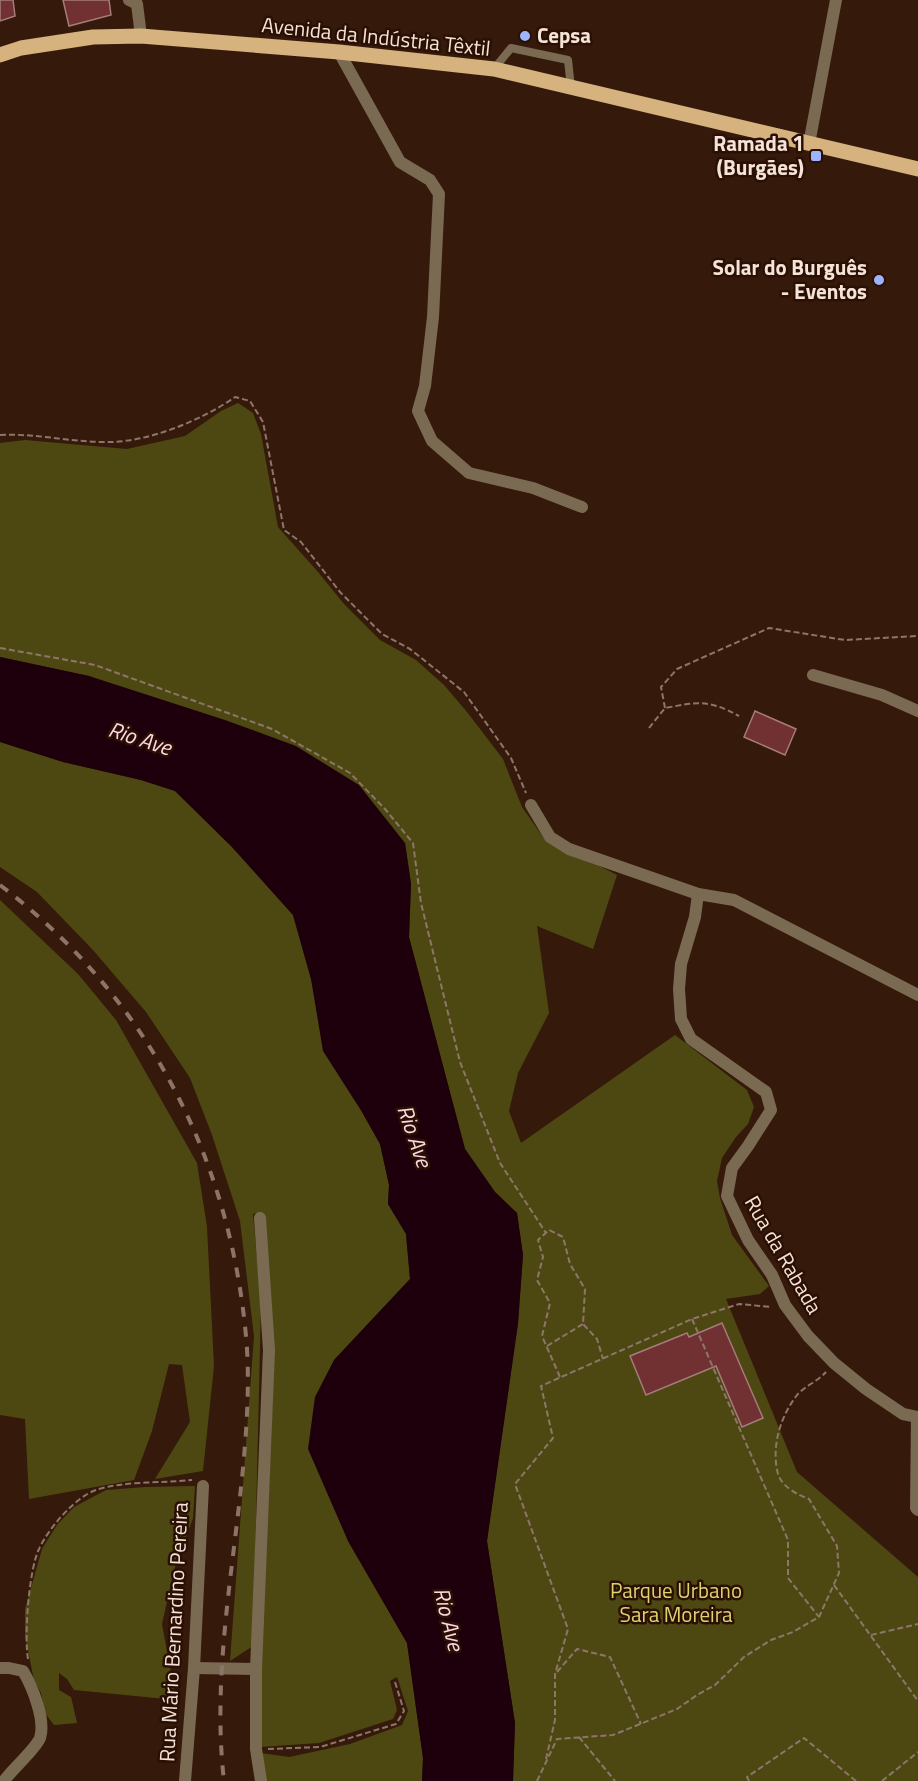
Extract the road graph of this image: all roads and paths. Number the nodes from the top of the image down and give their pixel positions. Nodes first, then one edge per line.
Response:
1 (129, 0) edge
2 (836, 0) edge
3 (141, 36) junction
4 (339, 52) junction
5 (0, 55) edge
6 (494, 69) junction
7 (571, 88) junction
8 (809, 144) junction
9 (918, 169) edge
10 (0, 435) edge
11 (582, 507) dead end
12 (918, 636) edge
13 (0, 648) edge
14 (813, 675) dead end
15 (665, 708) junction
16 (918, 711) edge
17 (739, 716) dead end
18 (650, 728) dead end
19 (531, 805) joint
20 (698, 894) junction
21 (918, 995) edge
22 (260, 1218) dead end
23 (546, 1233) junction
24 (788, 1309) junction
25 (692, 1319) junction
26 (583, 1324) junction
27 (547, 1346) junction
28 (603, 1359) junction
29 (834, 1363) junction
30 (560, 1378) junction
31 (917, 1417) edge
32 (203, 1486) joint
33 (918, 1510) edge
34 (834, 1585) junction
35 (819, 1617) junction
36 (918, 1624) edge
37 (870, 1635) junction
38 (0, 1668) edge
39 (194, 1668) junction
40 (256, 1669) junction
41 (555, 1674) junction
42 (395, 1682) dead end
43 (32, 1686) junction
44 (918, 1701) edge
45 (641, 1724) junction
46 (579, 1737) junction
47 (256, 1749) junction
48 (918, 1752) edge
49 (546, 1759) junction
50 (4, 1781) edge
51 (185, 1781) edge
52 (261, 1781) edge
53 (537, 1781) edge
54 (615, 1781) edge
55 (749, 1781) edge
56 (856, 1781) edge
57 (882, 1781) edge

1 - 3 street
2 - 8 street
3 - 4 main road, Avenida da Indústria Têxtil
3 - 5 main road, Avenida da Indústria Têxtil
4 - 6 main road, Avenida da Indústria Têxtil
4 - 11 street
6 - 7 main road, Avenida da Indústria Têxtil
6 - 7 lane
7 - 8 main road, Avenida da Indústria Têxtil
8 - 9 main road, Avenida da Indústria Têxtil
10 - 19 path
12 - 15 path
13 - 23 path
14 - 16 street
15 - 17 path
15 - 18 path
19 - 20 street
20 - 21 street
20 - 24 street, Rua da Rabada
22 - 40 street
23 - 26 path
23 - 27 path
24 - 25 path
24 - 29 street, Rua da Rabada
25 - 28 path
25 - 35 path
26 - 27 path
26 - 28 path
27 - 30 path
28 - 30 path
29 - 31 street, Rua da Rabada
29 - 34 path
30 - 41 path
31 - 33 street
32 - 39 street, Rua Mário Bernardino Pereira
32 - 43 path
34 - 35 path
34 - 37 path
35 - 45 path
36 - 37 path
37 - 44 path
38 - 43 street
39 - 40 street
39 - 51 street, Rua Mário Bernardino Pereira
40 - 47 street
41 - 45 path
41 - 49 path
42 - 47 path
43 - 50 street
45 - 46 path
46 - 49 path
46 - 54 path
47 - 52 street
48 - 57 path
49 - 53 path
55 - 56 path

